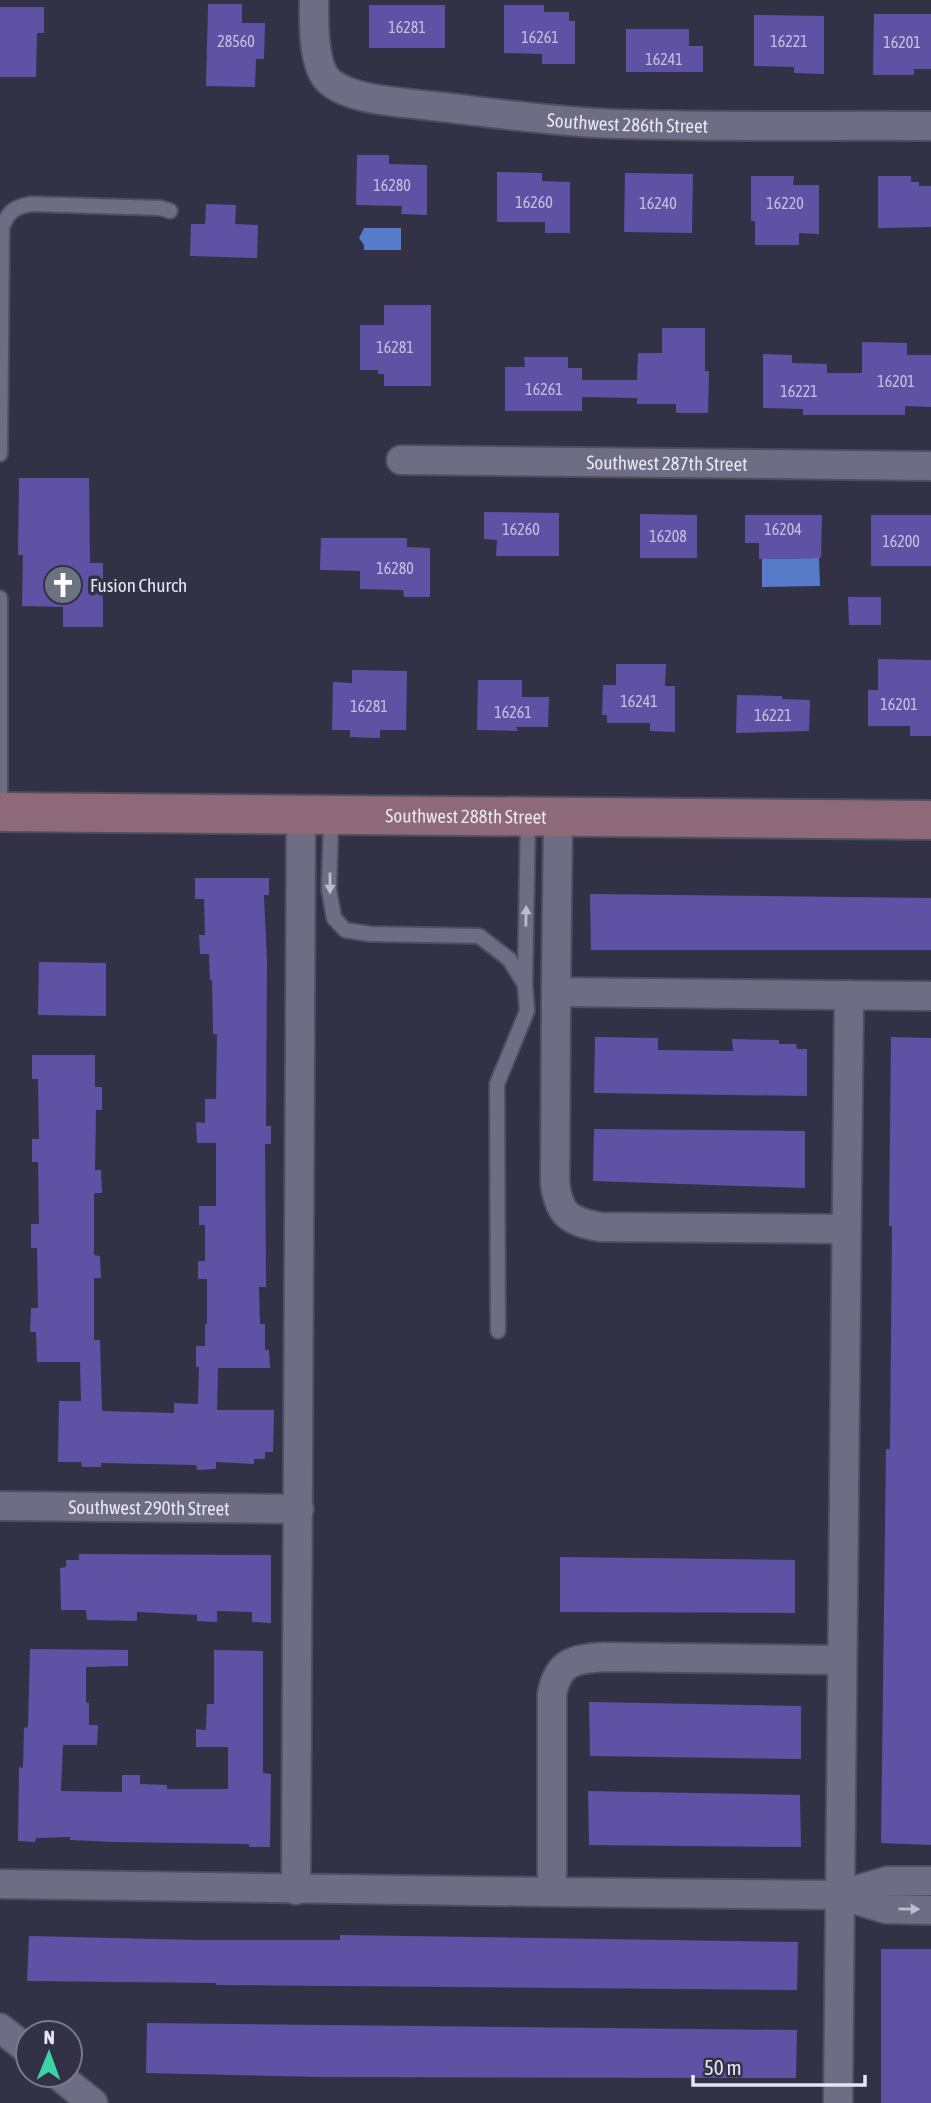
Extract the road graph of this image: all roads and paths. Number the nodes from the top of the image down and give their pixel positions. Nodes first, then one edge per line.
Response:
1 (314, 0) edge
2 (931, 126) edge
3 (170, 211) dead end
4 (0, 454) edge
5 (401, 460) dead end
6 (931, 466) edge
7 (0, 598) edge
8 (0, 812) edge
9 (316, 815) junction
10 (543, 817) junction
11 (931, 820) edge
12 (525, 984) junction
13 (556, 992) junction
14 (849, 995) junction
15 (931, 996) edge
16 (846, 1229) junction
17 (498, 1332) dead end
18 (0, 1506) edge
19 (299, 1509) junction
20 (842, 1660) junction
21 (931, 1881) edge
22 (0, 1884) edge
23 (296, 1890) junction
24 (552, 1892) junction
25 (840, 1895) junction
26 (931, 1910) edge
27 (0, 2028) edge
28 (14, 2039) edge
29 (76, 2089) edge
30 (93, 2103) edge
31 (838, 2103) edge

1 - 2 street, Southwest 286th Street
3 - 4 lane
5 - 6 street, Southwest 287th Street
7 - 8 lane
8 - 9 street, Southwest 288th Street
9 - 10 street, Southwest 288th Street
9 -> 12 lane
9 - 19 street
10 - 11 street, Southwest 288th Street
12 -> 10 lane
10 - 13 street
12 - 17 lane
13 - 14 street
13 - 16 street
14 - 15 street
14 - 16 street
16 - 20 street
18 - 19 street, Southwest 290th Street
19 - 23 street
20 - 24 street
20 - 25 street
21 - 25 street
22 - 23 street
23 - 24 street
24 - 25 street
25 -> 26 street
25 - 31 street
27 - 28 street
29 - 30 street

